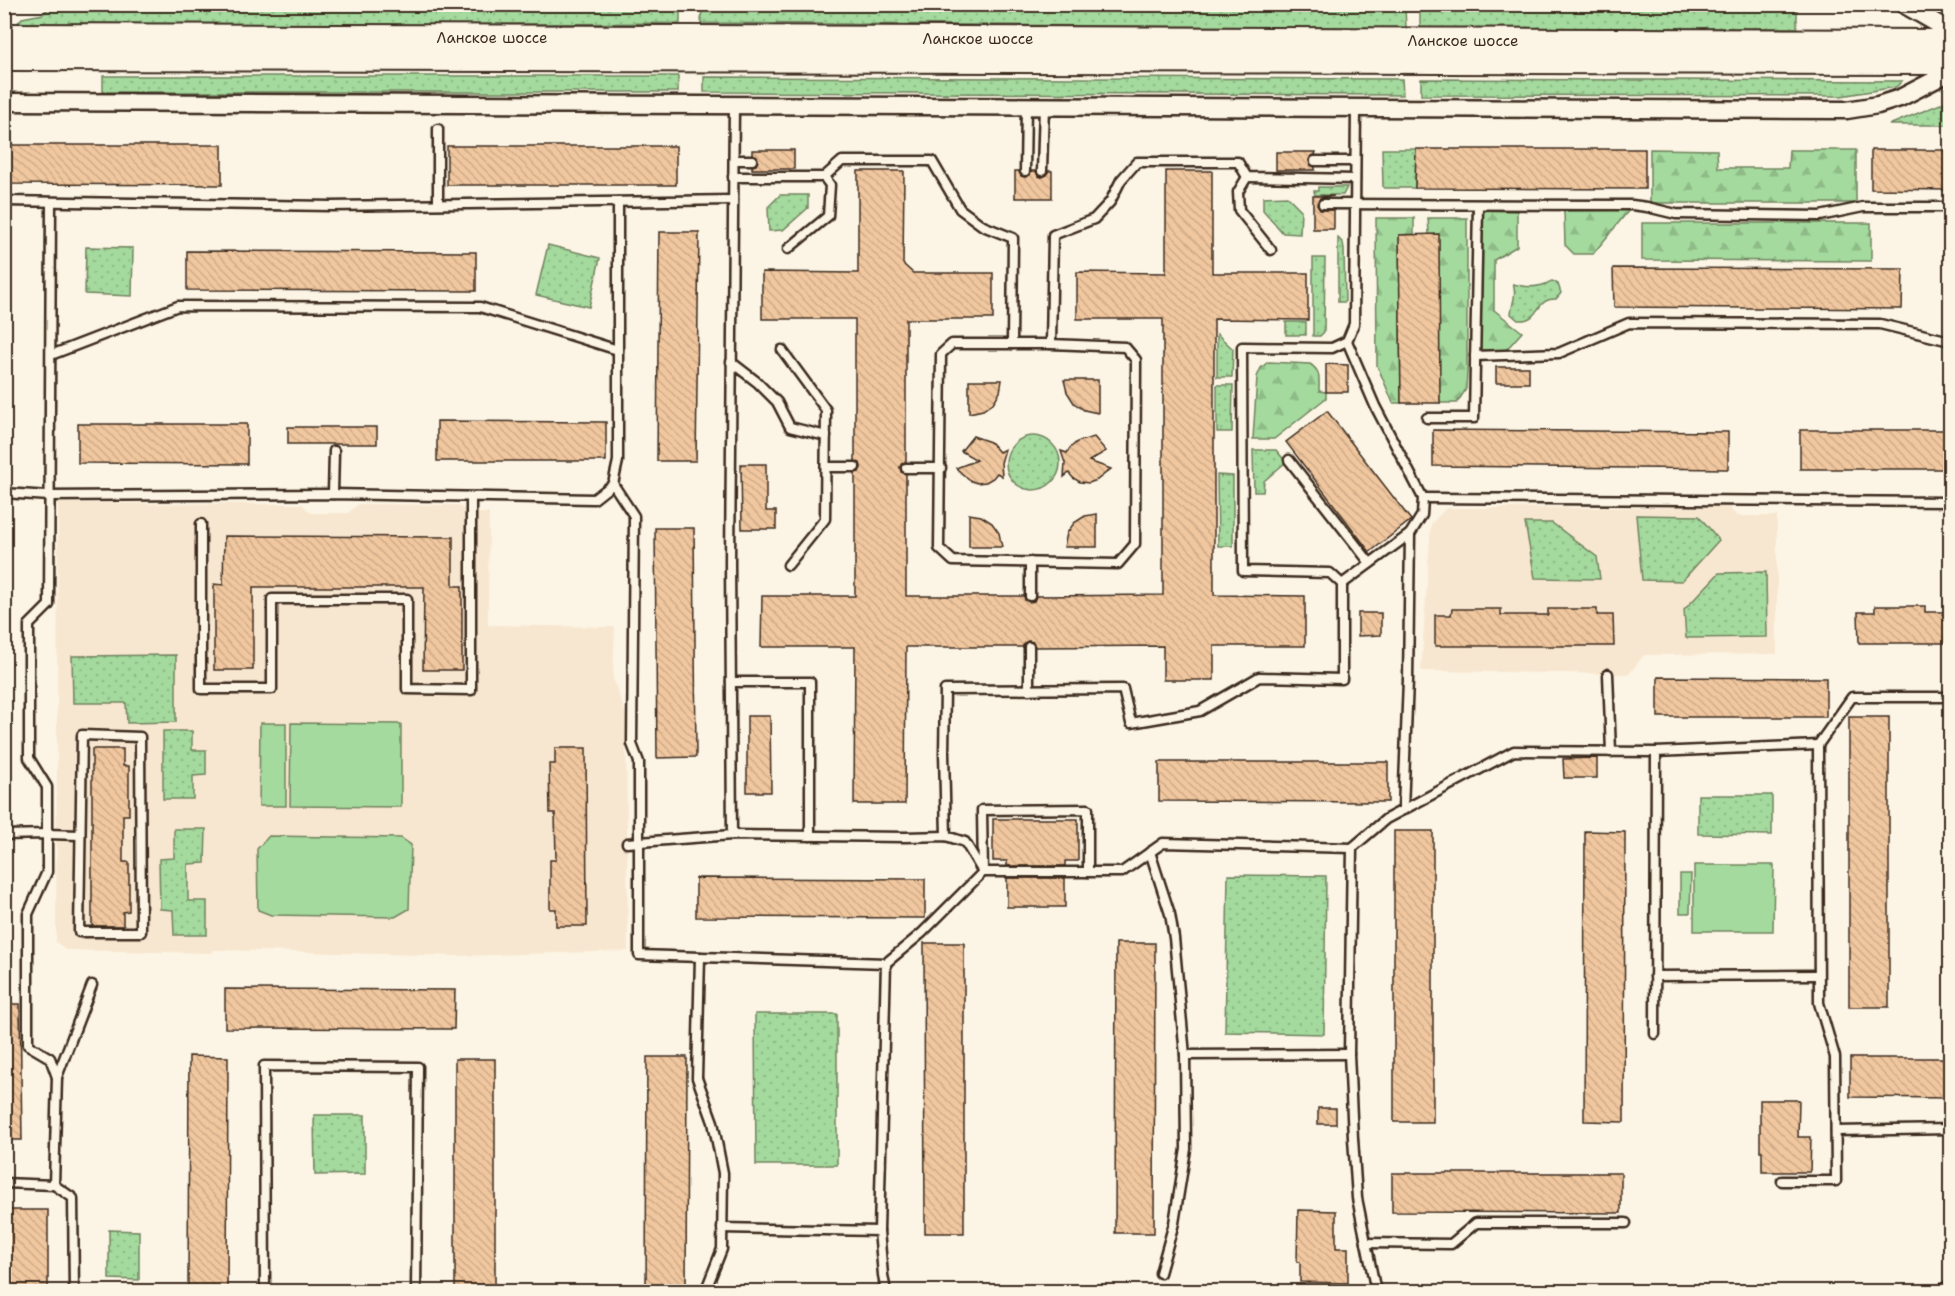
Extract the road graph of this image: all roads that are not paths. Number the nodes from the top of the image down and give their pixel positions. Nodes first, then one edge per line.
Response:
1 (1903, 4) edge
2 (1950, 31) edge
3 (4, 36) edge
4 (1950, 42) edge
5 (4, 58) edge
6 (1950, 62) edge
7 (1950, 72) edge
8 (4, 102) edge
9 (734, 105) junction
10 (1026, 106) junction
11 (1044, 106) junction
12 (1356, 108) junction
13 (438, 129) dead end
14 (734, 160) junction
15 (752, 160) dead end
16 (1315, 161) dead end
17 (1355, 161) junction
18 (1024, 171) dead end
19 (1042, 171) dead end
20 (733, 177) junction
21 (825, 177) junction
22 (1247, 177) junction
23 (1355, 179) junction
24 (733, 200) junction
25 (4, 201) edge
26 (618, 202) junction
27 (51, 203) junction
28 (438, 204) junction
29 (1323, 204) dead end
30 (1355, 204) junction
31 (1478, 205) junction
32 (1950, 207) edge
33 (788, 249) dead end
34 (1271, 250) dead end
35 (1347, 341) junction
36 (1950, 341) edge
37 (1012, 344) junction
38 (1051, 345) junction
39 (618, 350) junction
40 (782, 350) dead end
41 (51, 355) junction
42 (1475, 356) junction
43 (732, 362) junction
44 (1427, 418) dead end
45 (826, 436) junction
46 (333, 452) dead end
47 (1289, 459) dead end
48 (826, 467) junction
49 (855, 467) dead end
50 (906, 468) dead end
51 (941, 468) junction
52 (613, 484) junction
53 (4, 493) edge
54 (333, 494) junction
55 (48, 496) junction
56 (471, 496) junction
57 (1423, 498) junction
58 (1950, 502) edge
59 (201, 524) dead end
60 (1410, 534) junction
61 (1030, 562) junction
62 (1370, 563) junction
63 (788, 565) dead end
64 (1342, 584) junction
65 (1030, 596) dead end
66 (1029, 647) dead end
67 (1608, 674) dead end
68 (731, 682) junction
69 (1029, 690) junction
70 (1950, 697) edge
71 (1818, 745) junction
72 (1611, 752) junction
73 (1656, 752) junction
74 (1403, 810) junction
75 (47, 834) junction
76 (4, 835) edge
77 (80, 835) junction
78 (732, 835) junction
79 (810, 836) junction
80 (946, 836) junction
81 (639, 842) junction
82 (627, 843) dead end
83 (1352, 848) junction
84 (1150, 852) junction
85 (983, 872) junction
86 (1088, 872) junction
87 (700, 957) junction
88 (886, 963) junction
89 (1818, 975) junction
90 (1655, 976) junction
91 (92, 985) dead end
92 (1655, 1034) dead end
93 (1349, 1054) junction
94 (1185, 1056) junction
95 (57, 1077) junction
96 (1950, 1130) edge
97 (1836, 1131) junction
98 (1782, 1181) dead end
99 (4, 1183) edge
100 (54, 1185) junction
101 (1626, 1223) dead end
102 (722, 1228) junction
103 (879, 1231) junction
104 (1366, 1243) junction
105 (1160, 1273) dead end
106 (1950, 1290) edge
107 (74, 1292) edge
108 (265, 1292) edge
109 (416, 1292) edge
110 (705, 1292) edge
111 (886, 1292) edge
112 (1376, 1292) edge
113 (1945, 1292) edge

1 - 2 street
3 - 4 main road, Ланское шоссе
5 - 6 main road, Ланское шоссе
7 - 12 street
8 - 9 street
9 - 10 street
9 - 14 lane
10 - 11 street
10 - 18 lane
11 - 12 street
11 - 19 lane
12 - 17 lane
13 - 28 lane
14 - 15 lane
14 - 20 lane
16 - 17 lane
17 - 23 lane
20 - 21 lane
20 - 24 lane
21 - 33 lane
21 - 37 lane
22 - 23 lane
22 - 34 lane
22 - 38 lane
23 - 30 lane
24 - 26 lane
24 - 43 lane
25 - 27 lane
26 - 28 lane
26 - 39 lane
27 - 28 lane
27 - 41 lane
29 - 30 lane
30 - 31 lane
30 - 35 lane
31 - 32 lane
31 - 42 lane
35 - 57 lane
35 - 64 lane
36 - 42 lane
37 - 38 lane
37 - 51 lane
38 - 61 lane
39 - 41 lane
39 - 52 lane
40 - 45 lane
41 - 55 lane
42 - 44 lane
43 - 45 lane
43 - 68 lane
45 - 48 lane
46 - 54 lane
47 - 62 lane
48 - 49 lane
48 - 63 lane
50 - 51 lane
51 - 61 lane
52 - 56 lane
52 - 81 lane
53 - 55 lane
54 - 55 lane
54 - 56 lane
55 - 75 lane
56 - 59 lane
57 - 58 lane
57 - 60 lane
60 - 62 lane
60 - 74 lane
61 - 65 lane
62 - 64 lane
64 - 69 lane
66 - 69 lane
67 - 72 lane
68 - 78 lane
68 - 79 lane
69 - 80 lane
70 - 71 lane
71 - 73 lane
71 - 89 lane
72 - 73 lane
72 - 74 lane
73 - 90 lane
74 - 83 lane
75 - 76 lane
75 - 77 lane
75 - 95 lane
77 - 77 lane
78 - 79 lane
78 - 81 lane
79 - 80 lane
80 - 85 lane
81 - 82 lane
81 - 87 lane
83 - 84 lane
83 - 93 lane
84 - 86 lane
84 - 94 lane
85 - 86 lane
85 - 86 lane
85 - 88 lane
87 - 88 lane
87 - 102 lane
88 - 103 lane
89 - 90 lane
89 - 97 lane
90 - 92 lane
91 - 95 lane
93 - 94 lane
93 - 104 lane
94 - 105 lane
95 - 100 lane
96 - 97 lane
97 - 98 lane
99 - 100 lane
100 - 107 lane
101 - 104 lane
102 - 103 lane
102 - 110 lane
103 - 111 lane
104 - 112 lane
106 - 113 street
108 - 109 lane

